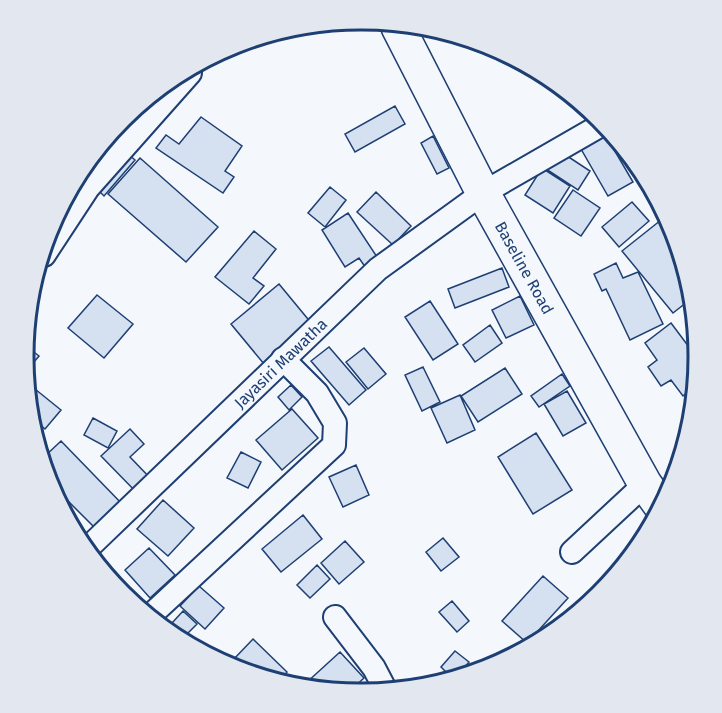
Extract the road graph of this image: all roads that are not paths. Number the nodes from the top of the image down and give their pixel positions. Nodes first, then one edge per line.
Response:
1 (401, 33) edge
2 (177, 87) edge
3 (595, 129) edge
4 (80, 192) edge
5 (483, 193) junction
6 (66, 217) edge
7 (283, 359) junction
8 (652, 494) edge
9 (93, 543) edge
10 (572, 552) dead end
11 (156, 611) edge
12 (335, 617) dead end
13 (381, 682) edge

1 - 5 main road, Baseline Road
2 - 4 street
3 - 5 street, Jayasiri Mawatha
4 - 6 street
5 - 7 street, Jayasiri Mawatha
5 - 8 main road, Baseline Road
7 - 9 street, Jayasiri Mawatha
7 - 11 street
8 - 10 street
12 - 13 street

